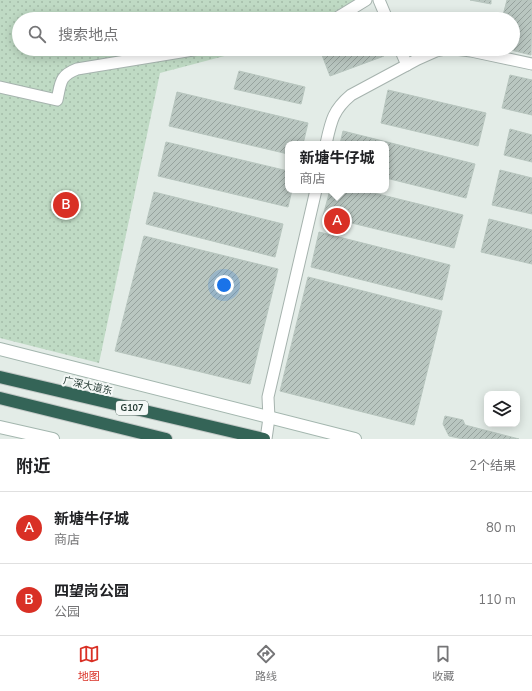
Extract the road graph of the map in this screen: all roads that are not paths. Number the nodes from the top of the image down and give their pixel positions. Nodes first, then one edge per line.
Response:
1 (366, 0) edge
2 (379, 0) edge
3 (346, 12) edge
4 (384, 12) edge
5 (157, 56) edge
6 (403, 56) edge
7 (426, 56) edge
8 (494, 56) edge
9 (532, 64) edge
10 (407, 65) junction
11 (0, 87) edge
12 (327, 141) edge
13 (315, 193) edge
14 (0, 349) edge
15 (0, 377) edge
16 (0, 398) edge
17 (269, 418) junction
18 (0, 427) edge
19 (53, 439) edge
20 (166, 439) edge
21 (265, 439) edge
22 (355, 439) edge

1 - 3 street
2 - 4 street
5 - 11 street
6 - 10 street
7 - 10 street
8 - 9 street
10 - 12 street
13 - 17 street
14 - 17 street
15 - 21 highway, 广深大道东 / G107
16 - 20 highway, G107
17 - 21 street
17 - 22 street
18 - 19 street

